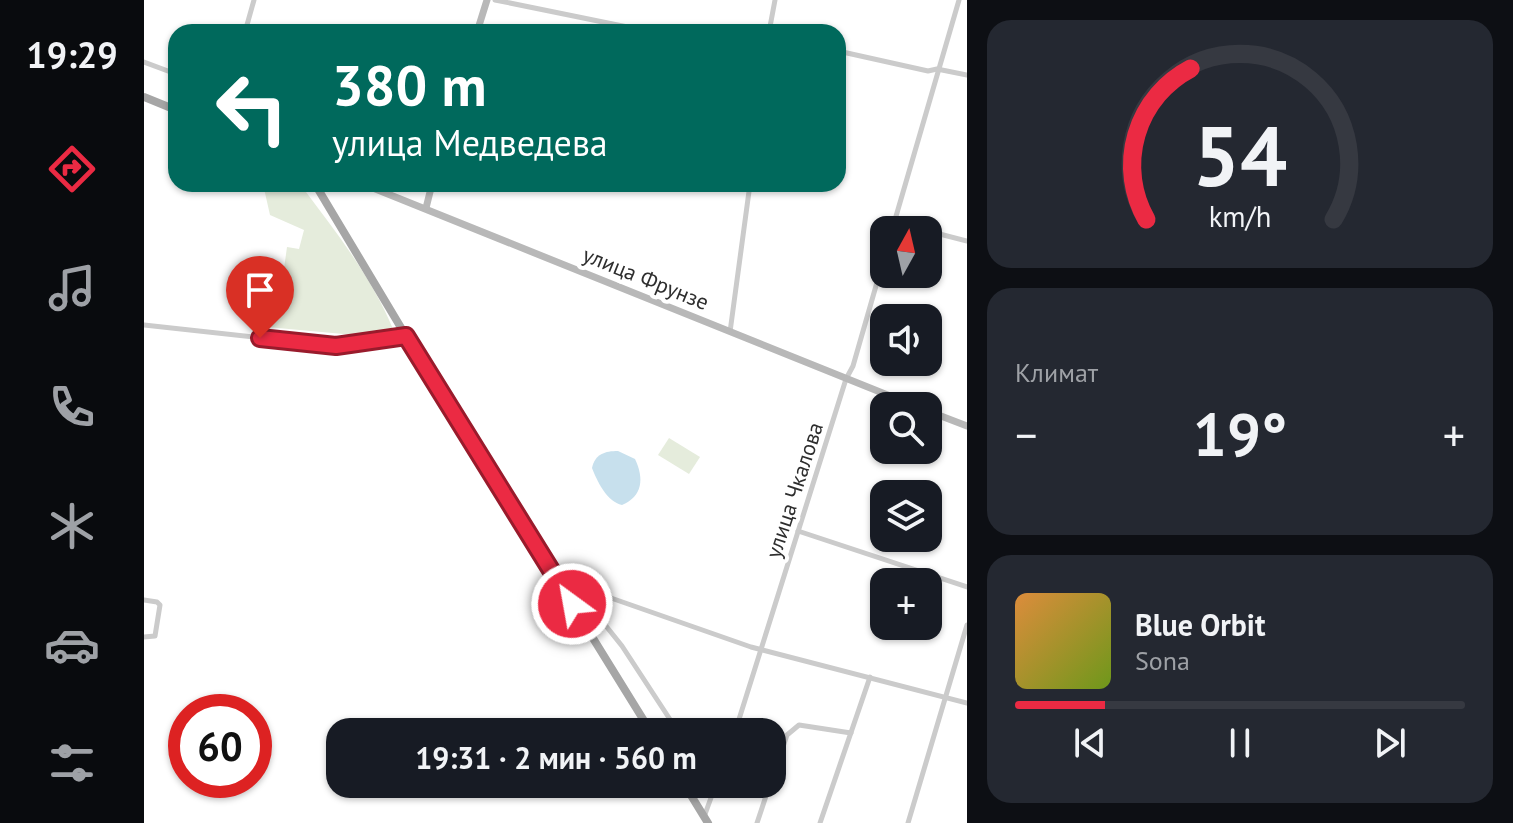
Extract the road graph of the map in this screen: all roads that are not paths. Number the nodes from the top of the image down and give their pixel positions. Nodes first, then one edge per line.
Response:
1 (254, 0) edge
2 (487, 0) edge
3 (495, 0) edge
4 (775, 0) edge
5 (959, 0) edge
6 (247, 24) edge
7 (480, 24) edge
8 (613, 24) edge
9 (770, 24) edge
10 (846, 53) edge
11 (144, 62) edge
12 (937, 69) junction
13 (168, 71) edge
14 (967, 75) edge
15 (144, 97) edge
16 (168, 107) edge
17 (321, 192) edge
18 (384, 192) edge
19 (430, 192) edge
20 (749, 192) edge
21 (426, 208) junction
22 (896, 216) edge
23 (942, 235) edge
24 (967, 241) edge
25 (875, 288) edge
26 (144, 325) edge
27 (730, 332) junction
28 (406, 336) junction
29 (846, 379) junction
30 (879, 392) edge
31 (942, 416) edge
32 (967, 426) edge
33 (798, 531) junction
34 (967, 587) edge
35 (144, 600) edge
36 (967, 625) edge
37 (144, 637) edge
38 (759, 649) junction
39 (870, 677) junction
40 (945, 698) junction
41 (967, 703) edge
42 (642, 718) edge
43 (669, 718) edge
44 (739, 718) edge
45 (851, 733) junction
46 (786, 738) edge
47 (693, 798) edge
48 (712, 798) edge
49 (766, 798) edge
50 (706, 820) edge
51 (757, 823) edge
52 (820, 823) edge
53 (908, 823) edge

1 - 6 street
2 - 7 main road
3 - 8 street
4 - 9 street
5 - 12 street
10 - 12 street
11 - 13 street
12 - 14 street
12 - 22 street
15 - 16 main road
17 - 28 main road
18 - 21 main road, улица Фрунзе
19 - 21 main road
20 - 27 street
21 - 27 main road, улица Фрунзе
23 - 24 street
25 - 29 street, улица Чкалова
26 - 28 street
27 - 29 main road, улица Фрунзе
28 - 42 main road
29 - 30 main road, улица Фрунзе
29 - 33 street, улица Чкалова
31 - 32 main road
33 - 34 street
33 - 38 street, улица Чкалова
35 - 37 street
36 - 40 street
38 - 39 street
38 - 43 street
38 - 44 street, улица Чкалова
39 - 40 street
39 - 45 street
40 - 41 street
40 - 53 street
45 - 46 street
45 - 52 street
47 - 50 main road
48 - 50 street
49 - 51 street

